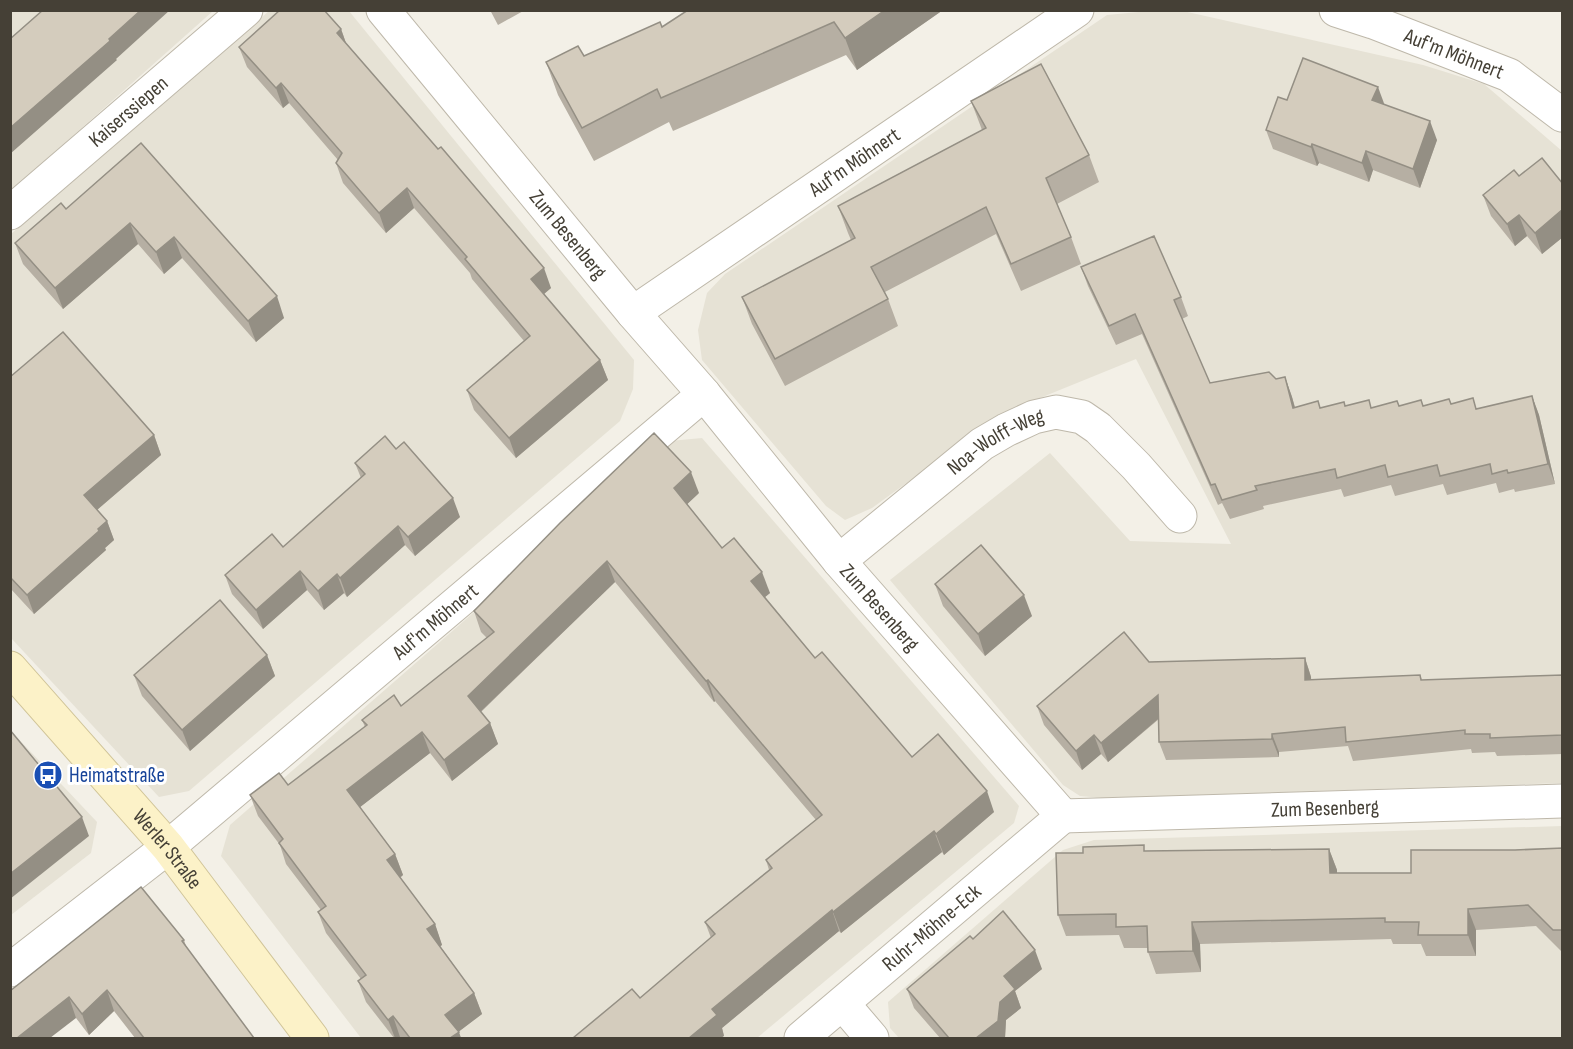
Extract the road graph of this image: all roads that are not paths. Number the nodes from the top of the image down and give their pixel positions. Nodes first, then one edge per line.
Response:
1 (246, 10) edge
2 (383, 10) edge
3 (1077, 10) edge
4 (1336, 10) edge
5 (1563, 115) edge
6 (10, 213) edge
7 (633, 313) junction
8 (704, 394) junction
9 (1180, 516) dead end
10 (839, 561) junction
11 (10, 668) edge
12 (1563, 801) edge
13 (1063, 816) junction
14 (168, 847) junction
15 (10, 970) edge
16 (843, 1004) junction
17 (312, 1038) edge
18 (801, 1038) edge
19 (872, 1038) edge

1 - 6 street, Kaiserssiepen
2 - 7 street, Zum Besenberg
3 - 7 street, Auf'm Möhnert
4 - 5 street, Auf'm Möhnert
7 - 8 street, Zum Besenberg
8 - 10 street, Zum Besenberg
8 - 14 street, Auf'm Möhnert
9 - 10 street, Noa-Wolff-Weg
10 - 13 street, Zum Besenberg
11 - 14 main road, Werler Straße
12 - 13 street, Zum Besenberg
13 - 16 street, Ruhr-Möhne-Eck
14 - 15 street
14 - 17 main road, Werler Straße
16 - 18 street, Ruhr-Möhne-Eck
16 - 19 street

